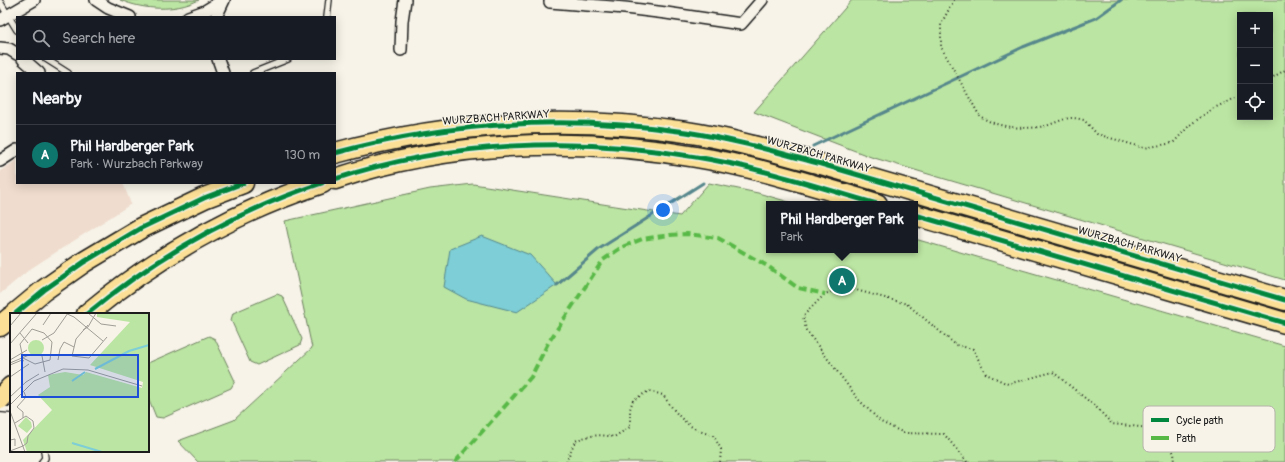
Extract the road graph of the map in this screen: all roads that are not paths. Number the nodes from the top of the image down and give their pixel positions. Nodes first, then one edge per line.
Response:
1 (34, 0) edge
2 (96, 0) edge
3 (224, 0) edge
4 (329, 0) edge
5 (405, 0) edge
6 (762, 0) edge
7 (551, 1) edge
8 (0, 2) edge
9 (128, 16) edge
10 (191, 16) edge
11 (216, 16) edge
12 (327, 16) edge
13 (4, 18) edge
14 (16, 29) edge
15 (0, 48) edge
16 (401, 50) dead end
17 (16, 53) edge
18 (24, 60) edge
19 (48, 60) edge
20 (218, 60) edge
21 (286, 60) edge
22 (38, 72) edge
23 (66, 72) edge
24 (222, 72) edge
25 (256, 72) edge
26 (16, 151) edge
27 (336, 153) edge
28 (0, 161) edge
29 (336, 179) edge
30 (240, 184) edge
31 (319, 184) edge
32 (868, 201) edge
33 (918, 216) edge
34 (1285, 300) edge
35 (16, 313) edge
36 (88, 313) edge
37 (10, 318) edge
38 (1285, 323) edge
39 (0, 326) edge
40 (10, 388) edge
41 (0, 399) edge
42 (0, 409) edge
43 (10, 410) edge
44 (44, 452) edge
45 (42, 462) edge

1 - 13 street
2 - 9 street
3 - 10 street
3 - 11 street
4 - 12 lane
5 - 16 street
6 - 7 street
8 - 13 lane
13 - 14 lane
15 - 17 street
18 - 22 street
19 - 23 lane
20 - 24 street
21 - 25 lane
26 - 28 street
27 - 34 highway, WURZBACH PARKWAY
29 - 32 highway
30 - 35 highway
31 - 36 highway
33 - 38 highway
37 - 39 highway
40 - 41 highway
42 - 43 lane
44 - 45 lane

